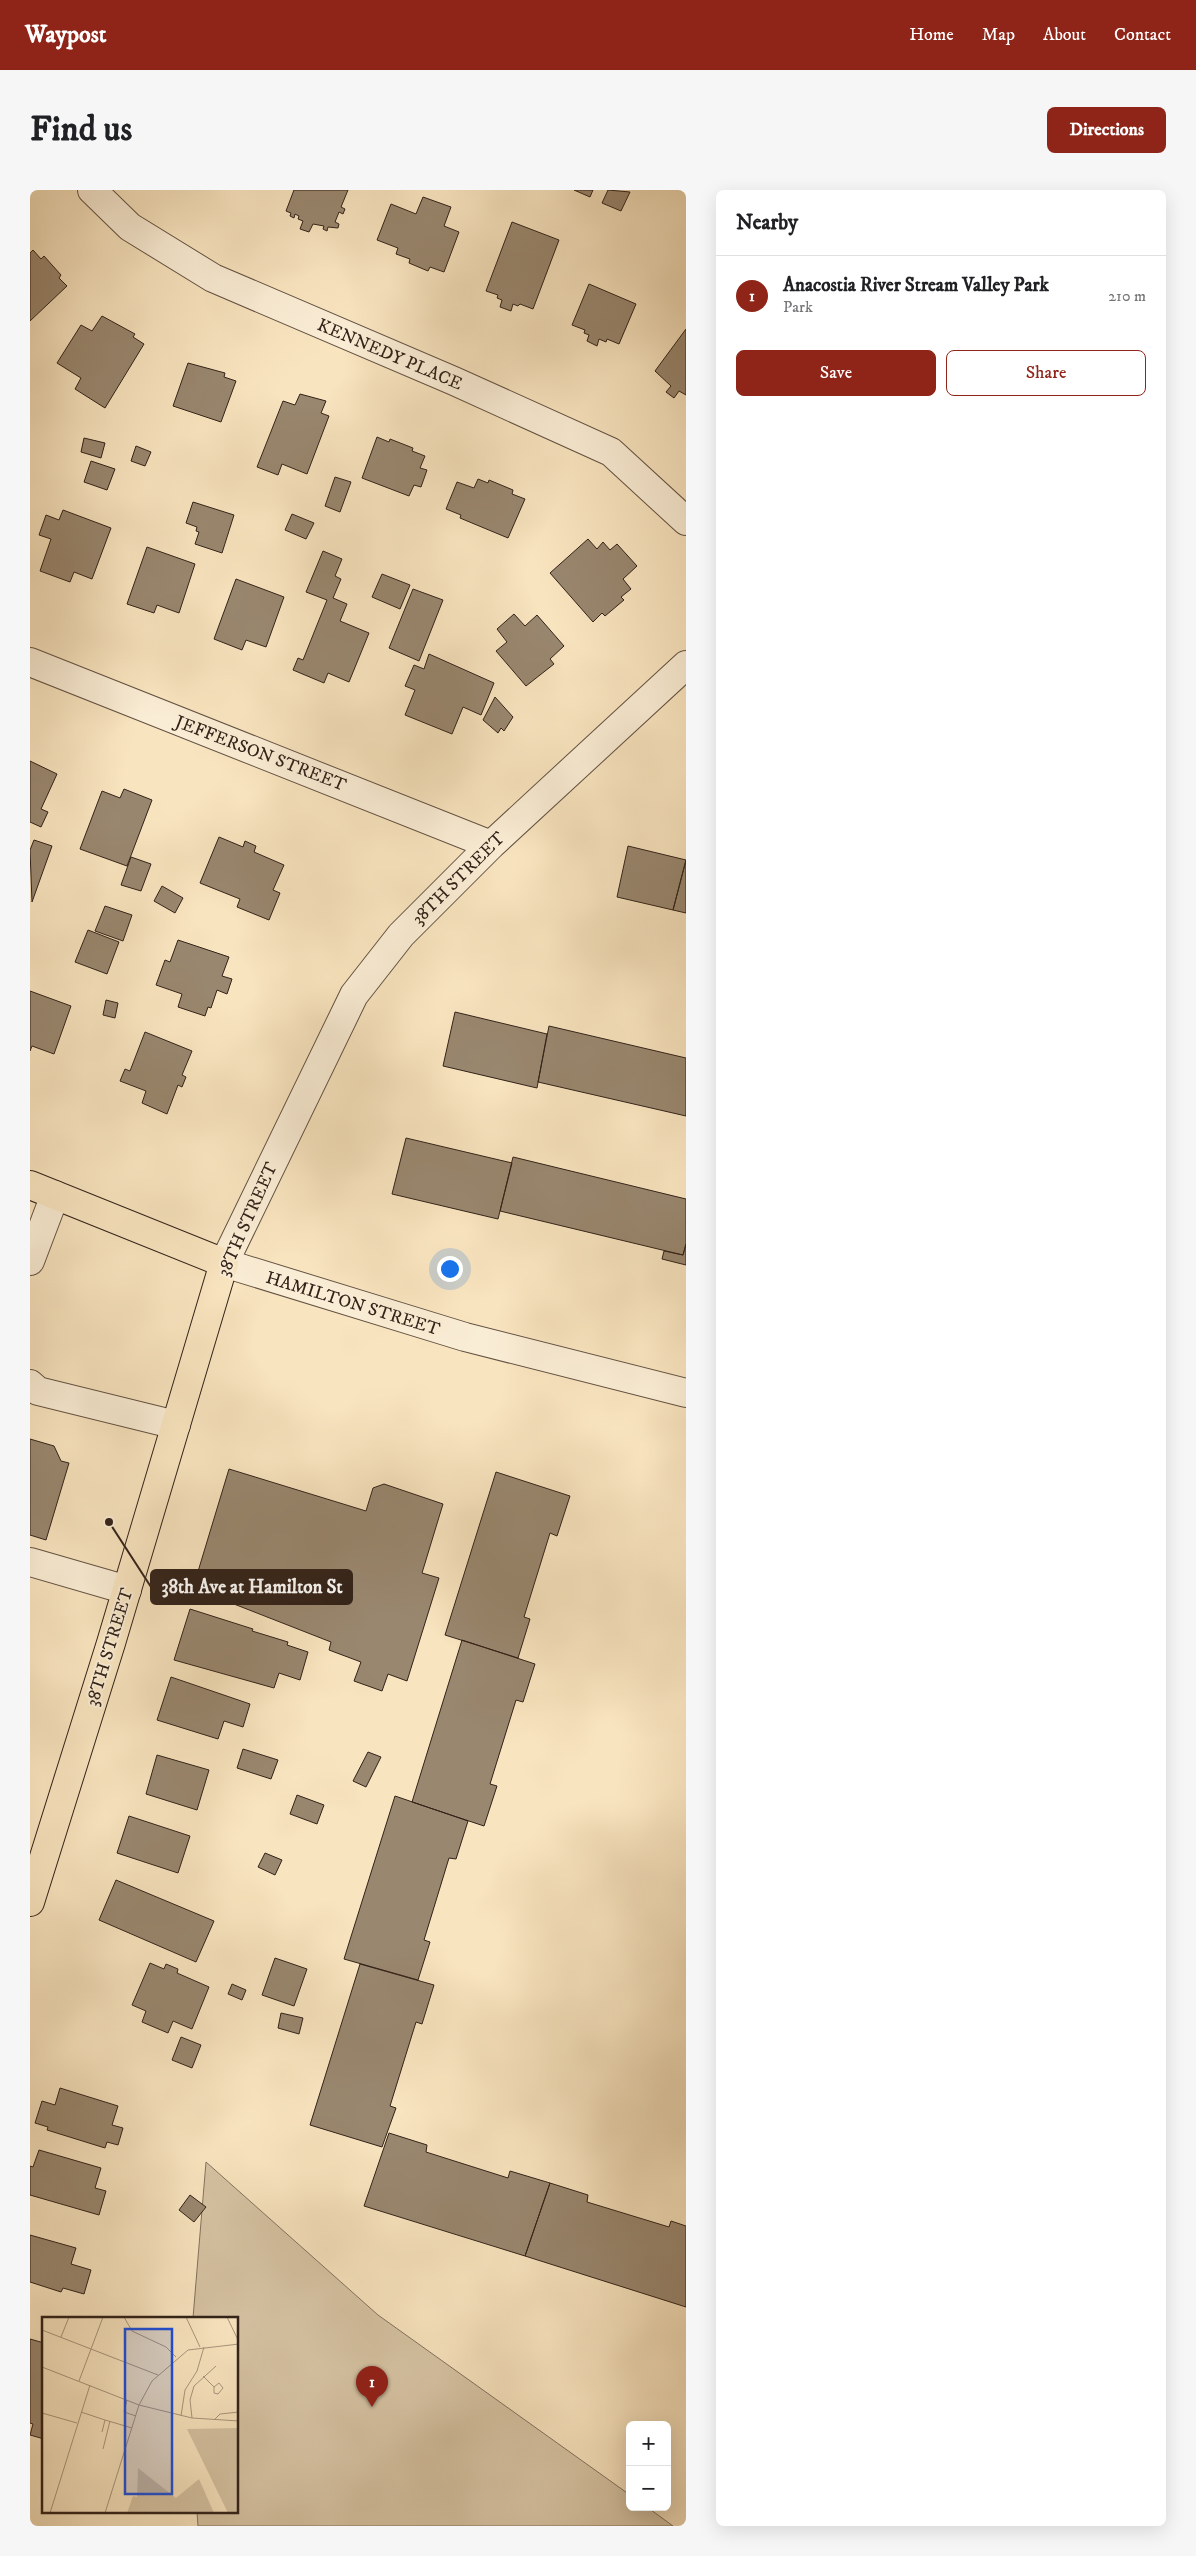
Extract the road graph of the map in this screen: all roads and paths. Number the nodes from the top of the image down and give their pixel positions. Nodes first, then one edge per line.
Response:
1 (92, 190) edge
2 (686, 521) edge
3 (30, 662) edge
4 (686, 665) edge
5 (491, 845) junction
6 (30, 1185) edge
7 (55, 1195) junction
8 (30, 1261) edge
9 (224, 1263) junction
10 (30, 1384) edge
11 (686, 1393) edge
12 (176, 1425) junction
13 (30, 1562) edge
14 (127, 1590) junction
15 (30, 1902) edge

1 - 2 street, KENNEDY PLACE
3 - 5 street, JEFFERSON STREET
4 - 5 street, 38TH STREET
5 - 9 street, 38TH STREET
6 - 7 main road, HAMILTON STREET
7 - 8 street
7 - 9 main road, HAMILTON STREET
9 - 11 street, HAMILTON STREET
9 - 12 main road, 38TH STREET
10 - 12 street
12 - 14 main road, 38TH STREET
13 - 14 street
14 - 15 main road, 38TH STREET

